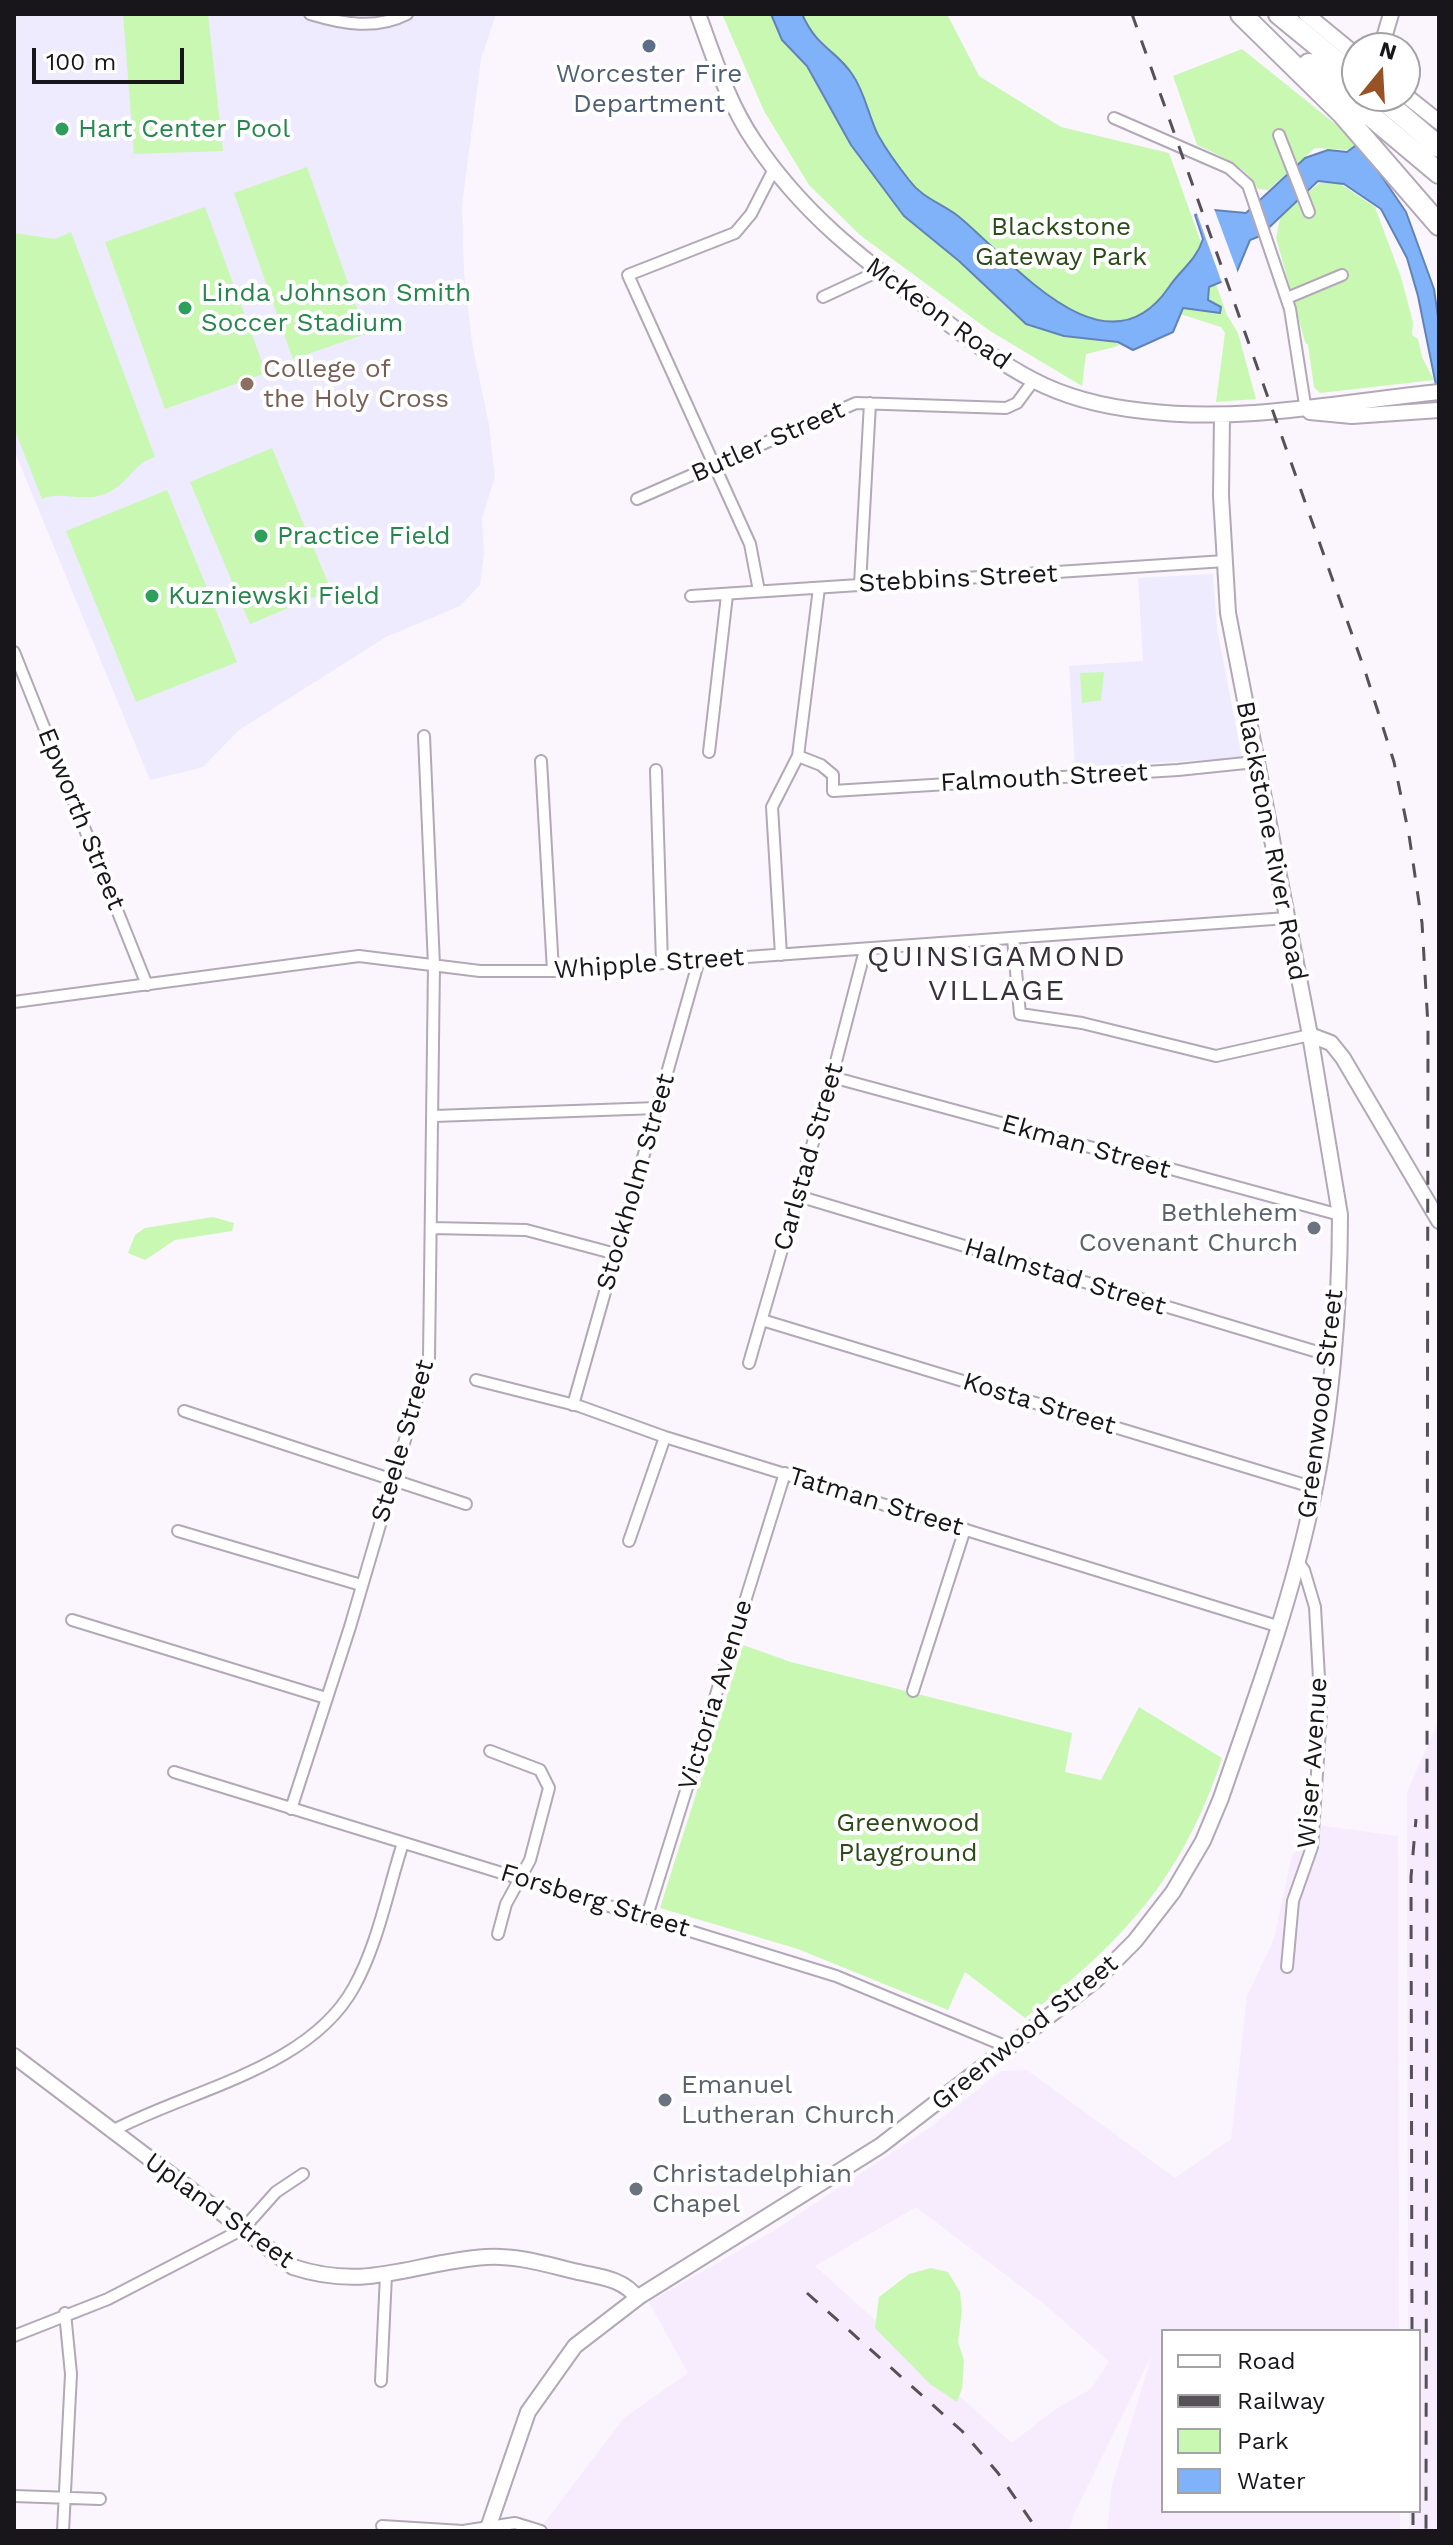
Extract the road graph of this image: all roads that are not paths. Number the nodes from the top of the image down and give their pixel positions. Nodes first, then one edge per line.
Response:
1 (310, 14) edge
2 (407, 14) edge
3 (698, 14) edge
4 (1244, 14) edge
5 (1279, 14) edge
6 (1306, 14) edge
7 (1341, 54) edge
8 (1341, 60) edge
9 (1421, 108) edge
10 (1400, 112) edge
11 (1404, 112) edge
12 (1114, 118) dead end
13 (1439, 122) edge
14 (1279, 135) dead end
15 (1439, 137) edge
16 (1439, 147) edge
17 (774, 169) junction
18 (1439, 173) edge
19 (1307, 206) dead end
20 (1439, 225) edge
21 (879, 271) junction
22 (1342, 275) dead end
23 (823, 297) dead end
24 (1287, 298) junction
25 (1034, 380) junction
26 (1439, 392) edge
27 (870, 403) junction
28 (1439, 410) edge
29 (1306, 411) junction
30 (1222, 417) junction
31 (712, 467) junction
32 (637, 499) dead end
33 (1225, 561) junction
34 (860, 584) junction
35 (819, 588) junction
36 (759, 591) junction
37 (727, 595) junction
38 (691, 596) dead end
39 (14, 652) edge
40 (424, 736) dead end
41 (709, 752) dead end
42 (798, 756) junction
43 (541, 761) dead end
44 (1255, 762) junction
45 (656, 770) dead end
46 (1287, 918) junction
47 (1013, 939) junction
48 (865, 950) junction
49 (781, 955) junction
50 (699, 960) junction
51 (662, 963) junction
52 (434, 965) junction
53 (553, 971) junction
54 (147, 985) junction
55 (14, 1002) edge
56 (1310, 1035) junction
57 (832, 1077) junction
58 (657, 1108) junction
59 (434, 1116) junction
60 (798, 1196) junction
61 (1340, 1215) junction
62 (1439, 1221) edge
63 (432, 1228) junction
64 (616, 1254) junction
65 (762, 1320) junction
66 (1331, 1356) junction
67 (749, 1363) dead end
68 (476, 1380) dead end
69 (573, 1405) junction
70 (184, 1411) dead end
71 (665, 1437) junction
72 (785, 1473) junction
73 (394, 1478) junction
74 (1315, 1488) junction
75 (466, 1504) dead end
76 (965, 1529) junction
77 (178, 1531) dead end
78 (629, 1541) dead end
79 (1297, 1560) junction
80 (361, 1585) junction
81 (72, 1620) dead end
82 (1277, 1626) junction
83 (913, 1691) dead end
84 (326, 1698) junction
85 (490, 1751) dead end
86 (174, 1772) dead end
87 (291, 1809) junction
88 (403, 1843) junction
89 (520, 1879) junction
90 (647, 1916) junction
91 (498, 1934) dead end
92 (1287, 1967) dead end
93 (1010, 2048) junction
94 (14, 2056) edge
95 (112, 2131) junction
96 (303, 2174) dead end
97 (243, 2229) junction
98 (386, 2275) junction
99 (637, 2298) junction
100 (65, 2313) junction
101 (14, 2336) edge
102 (381, 2381) dead end
103 (14, 2496) edge
104 (63, 2497) junction
105 (100, 2499) dead end
106 (382, 2526) dead end
107 (488, 2529) edge
108 (63, 2531) edge
109 (541, 2531) edge

1 - 2 street
3 - 17 main road, McKeon Road
4 - 18 highway
4 - 20 highway
5 - 8 highway
6 - 7 main road
9 - 13 main road
10 - 16 highway
11 - 15 highway
12 - 24 street
14 - 19 street
17 - 21 main road, McKeon Road
17 - 31 street
21 - 23 street
21 - 25 main road, McKeon Road
22 - 24 street
24 - 29 street
25 - 27 street, Butler Street
25 - 30 main road, McKeon Road
26 - 29 main road, McKeon Road
27 - 31 street, Butler Street
27 - 34 street
28 - 29 main road, McKeon Road
29 - 30 main road, McKeon Road
30 - 33 main road, Blackstone River Road
31 - 32 street, Butler Street
31 - 36 street
33 - 34 street, Stebbins Street
33 - 44 main road, Blackstone River Road
34 - 35 street, Stebbins Street
35 - 36 street, Stebbins Street
35 - 42 street
36 - 37 street, Stebbins Street
37 - 38 street, Stebbins Street
37 - 41 street
39 - 54 street, Epworth Street
40 - 52 street, Steele Street
42 - 44 street, Falmouth Street
42 - 49 street
43 - 53 street
44 - 46 main road, Blackstone River Road
45 - 51 street
46 - 47 street, Whipple Street
46 - 56 main road, Blackstone River Road
47 - 48 street, Whipple Street
47 - 56 street
48 - 49 street, Whipple Street
48 - 57 street, Carlstad Street
49 - 50 street, Whipple Street
50 - 51 street, Whipple Street
50 - 58 street, Stockholm Street
51 - 53 street, Whipple Street
52 - 53 street, Whipple Street
52 - 54 street, Whipple Street
52 - 59 street, Steele Street
54 - 55 street, Whipple Street
56 - 61 main road, Greenwood Street
56 - 62 main road
57 - 60 street, Carlstad Street
57 - 61 street, Ekman Street
58 - 59 street
58 - 64 street, Stockholm Street
59 - 63 street, Steele Street
60 - 65 street, Carlstad Street
60 - 66 street, Halmstad Street
61 - 66 main road, Greenwood Street
63 - 64 street
63 - 73 street, Steele Street
64 - 69 street, Stockholm Street
65 - 67 street, Carlstad Street
65 - 74 street, Kosta Street
66 - 74 main road, Greenwood Street
68 - 69 street, Tatman Street
69 - 71 street, Tatman Street
70 - 73 street
71 - 72 street, Tatman Street
71 - 78 street
72 - 76 street, Tatman Street
72 - 90 street, Victoria Avenue
73 - 75 street
73 - 80 street, Steele Street
74 - 79 main road, Greenwood Street
76 - 82 street, Tatman Street
76 - 83 street
77 - 80 street
79 - 82 main road, Greenwood Street
79 - 92 street, Wiser Avenue
80 - 84 street, Steele Street
81 - 84 street
82 - 93 main road, Greenwood Street
84 - 87 street, Steele Street
85 - 89 street
86 - 87 street, Forsberg Street
87 - 88 street, Forsberg Street
88 - 89 street, Forsberg Street
88 - 95 street
89 - 90 street, Forsberg Street
89 - 91 street
90 - 93 street, Forsberg Street
93 - 99 main road, Greenwood Street
94 - 95 main road, Upland Street
95 - 97 main road, Upland Street
96 - 97 street
97 - 98 main road, Upland Street
97 - 100 street
98 - 99 main road, Upland Street
98 - 102 street
99 - 107 main road, Greenwood Street
100 - 101 street
100 - 104 street
103 - 104 street
104 - 105 street
104 - 108 street
106 - 107 street
107 - 109 street

